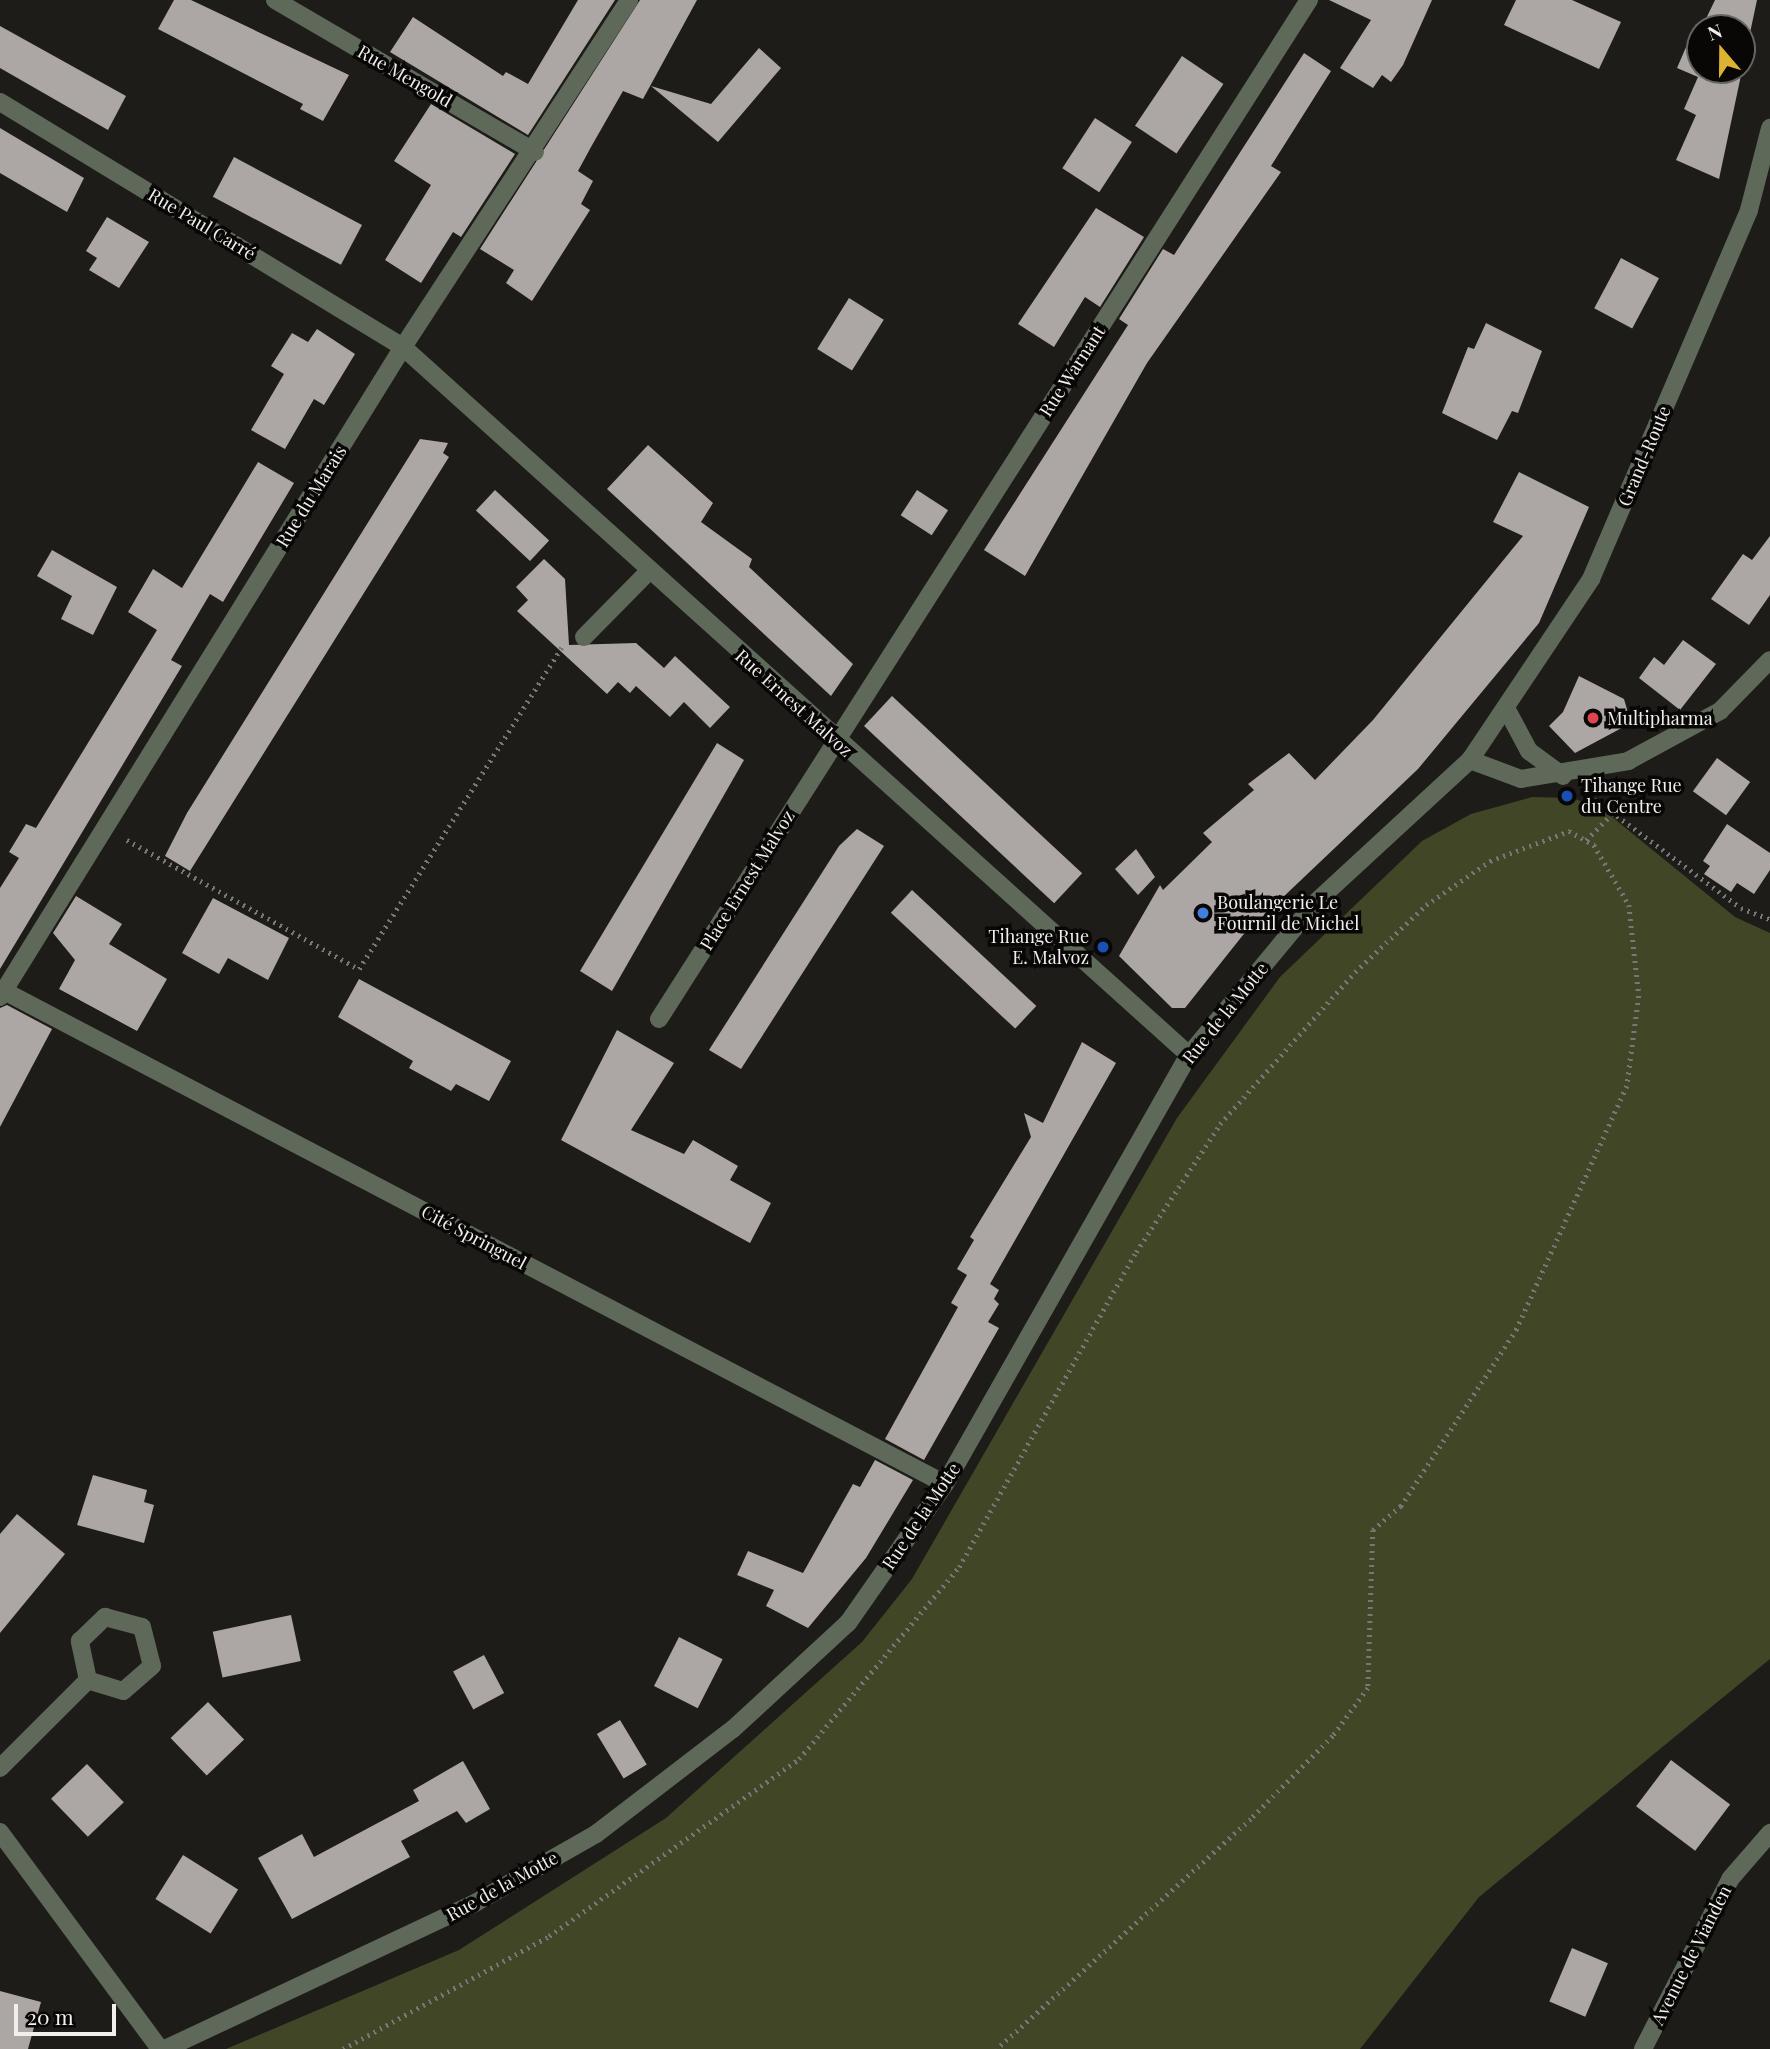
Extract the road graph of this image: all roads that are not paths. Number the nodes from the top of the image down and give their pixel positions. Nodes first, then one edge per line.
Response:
1 (275, 0) edge
2 (629, 0) edge
3 (1309, 0) edge
4 (0, 102) edge
5 (1770, 128) edge
6 (535, 152) junction
7 (403, 347) junction
8 (649, 571) junction
9 (584, 637) road end
10 (1770, 660) edge
11 (1506, 708) junction
12 (835, 741) junction
13 (1470, 760) junction
14 (1563, 776) junction
15 (2, 994) edge
16 (659, 1019) dead end
17 (1189, 1055) junction
18 (945, 1483) junction
19 (88, 1680) junction
20 (0, 1768) edge
21 (0, 1832) edge
22 (1770, 1833) edge
23 (163, 2049) edge
24 (1643, 2049) edge

1 - 6 street, Rue Mengold
2 - 6 street, Rue du Marais
3 - 12 street, Rue Warnant
4 - 7 street, Rue Paul Carré
5 - 11 street, Grand-Route
6 - 7 street, Rue du Marais
7 - 8 street, Rue Ernest Malvoz
7 - 15 street, Rue du Marais
8 - 9 street
8 - 12 street, Rue Ernest Malvoz
10 - 14 street
11 - 13 street, Grand-Route
11 - 14 street
12 - 16 street, Place Ernest Malvoz
12 - 17 street, Rue Ernest Malvoz
13 - 14 street
13 - 17 street, Rue de la Motte
15 - 18 street, Cité Springuel
17 - 18 street, Rue de la Motte
18 - 23 street, Rue de la Motte
19 - 19 street
19 - 20 street
21 - 23 street
22 - 24 street, Avenue de Vianden

